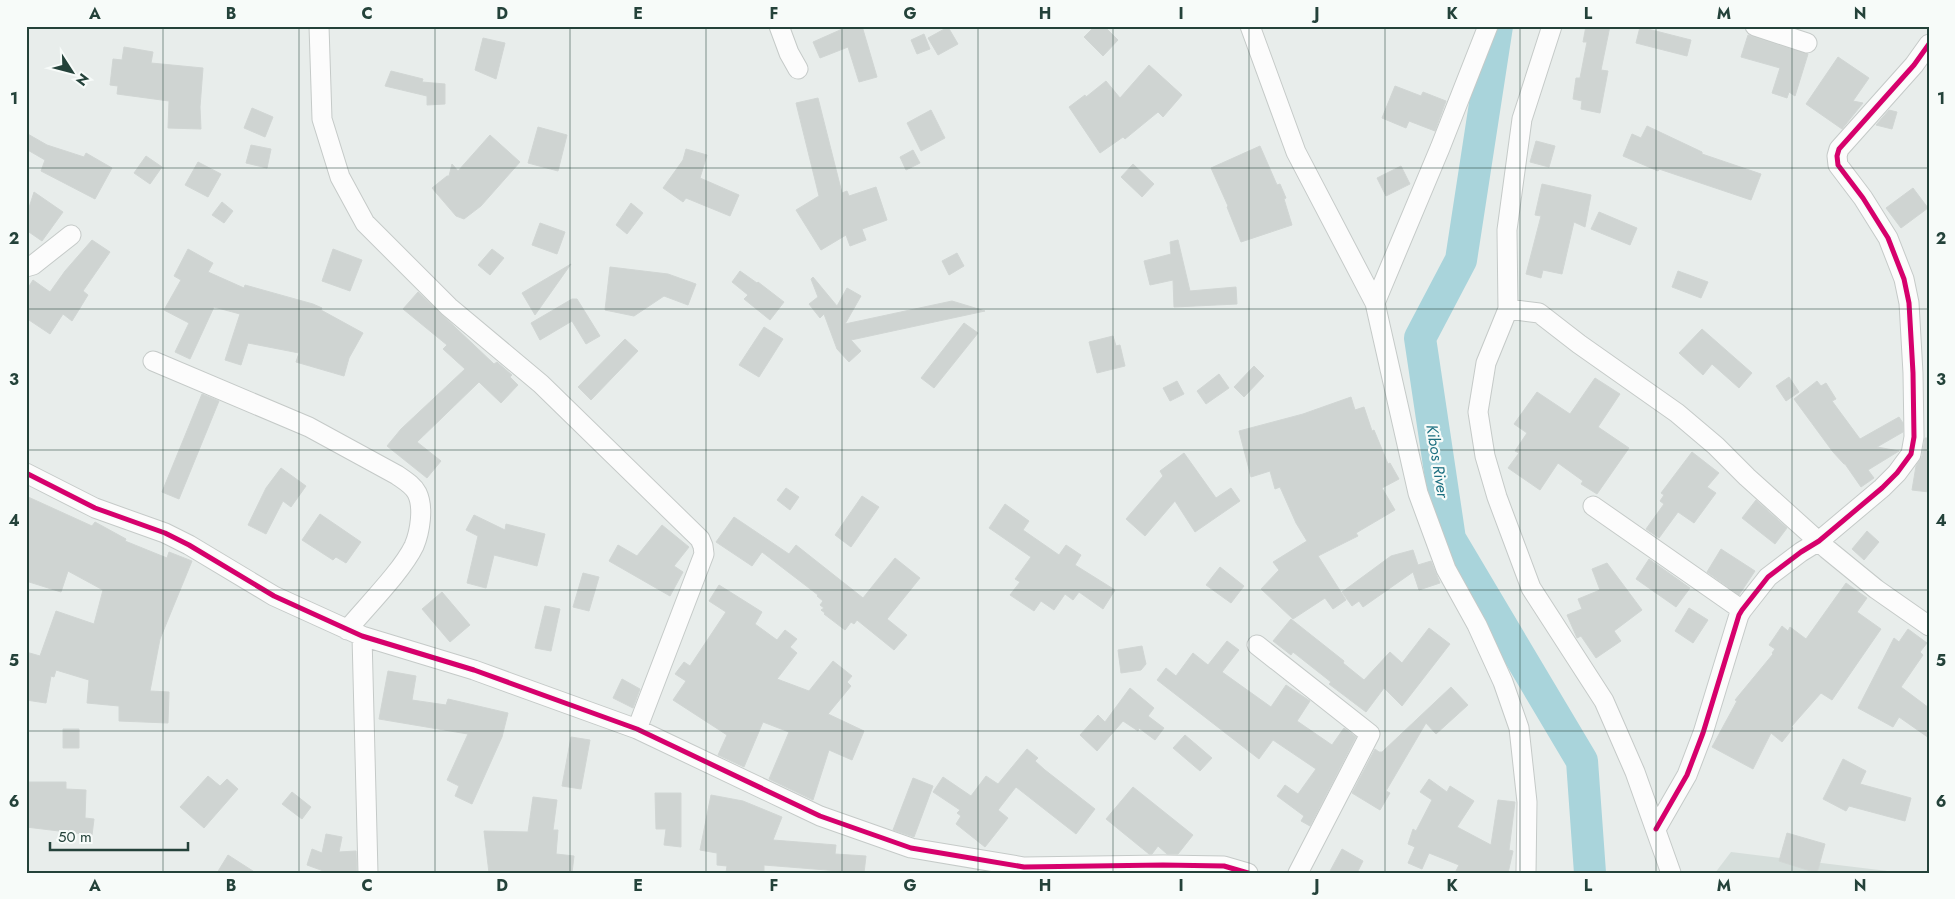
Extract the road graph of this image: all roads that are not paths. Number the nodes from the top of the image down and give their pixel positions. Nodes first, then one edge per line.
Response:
1 (319, 26) edge
2 (779, 26) edge
3 (1250, 26) edge
4 (1488, 26) edge
5 (1552, 26) edge
6 (1755, 26) edge
7 (1807, 43) dead end
8 (1929, 44) edge
9 (798, 69) dead end
10 (71, 235) dead end
11 (26, 267) edge
12 (1375, 303) junction
13 (1508, 309) junction
14 (152, 361) dead end
15 (26, 473) edge
16 (1593, 506) dead end
17 (1819, 541) junction
18 (1742, 610) junction
19 (1929, 626) edge
20 (354, 633) junction
21 (1257, 645) dead end
22 (636, 728) junction
23 (1656, 828) junction
24 (368, 873) edge
25 (1248, 873) edge
26 (1298, 873) edge
27 (1526, 873) edge
28 (1671, 873) edge

1 - 22 street
2 - 9 street
3 - 12 street
4 - 12 street
5 - 13 street
6 - 7 street
8 - 17 street
10 - 11 street
12 - 27 street
13 - 17 street
13 - 23 street
14 - 20 street
15 - 20 street
16 - 18 street
17 - 18 street
17 - 19 street
18 - 23 street
20 - 22 street
20 - 24 street
21 - 26 street
22 - 25 street
23 - 28 street

